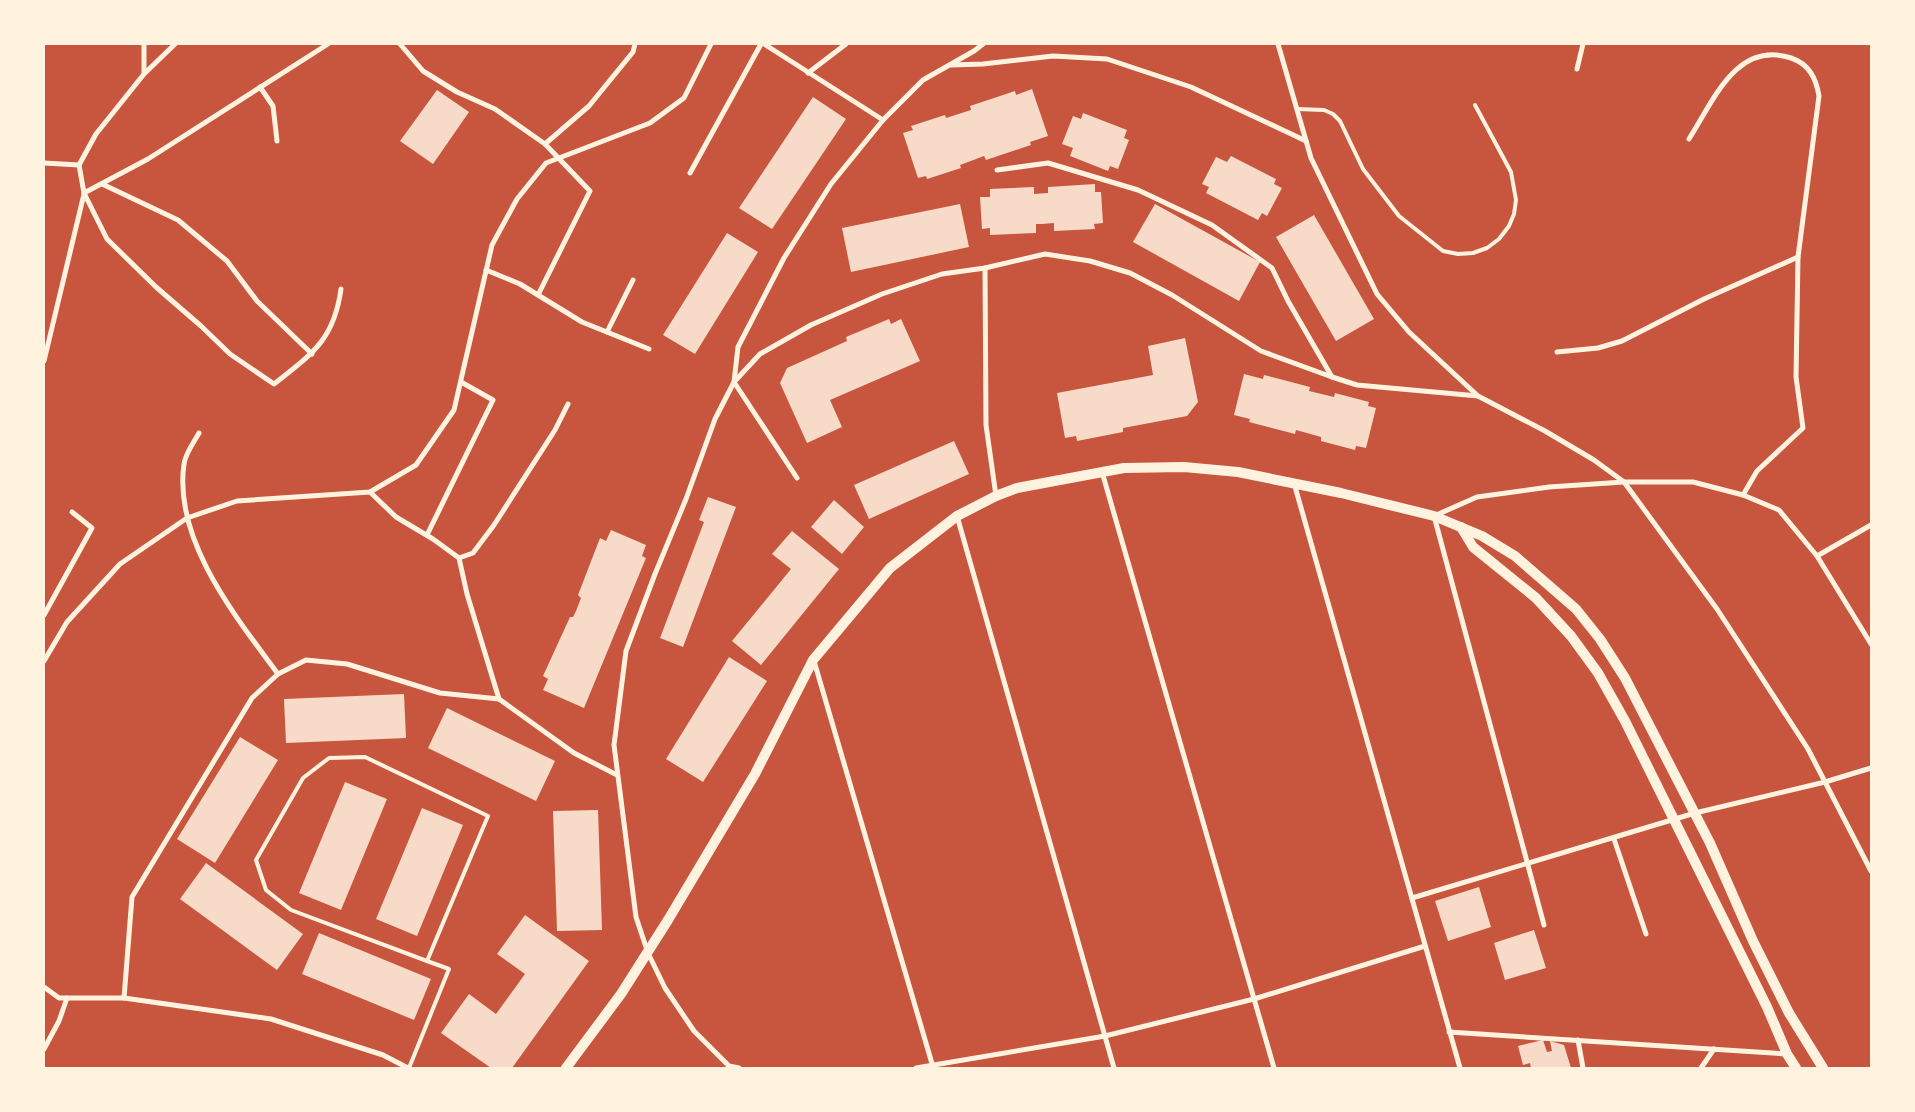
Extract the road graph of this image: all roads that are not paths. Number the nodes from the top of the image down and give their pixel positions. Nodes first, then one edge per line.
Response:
1 (144, 44) edge
2 (175, 44) edge
3 (328, 44) edge
4 (400, 44) edge
5 (635, 44) edge
6 (711, 44) edge
7 (762, 44) edge
8 (846, 44) edge
9 (983, 44) edge
10 (1278, 44) edge
11 (1583, 44) edge
12 (949, 65) junction
13 (1577, 69) dead end
14 (808, 73) junction
15 (144, 74) junction
16 (260, 87) junction
17 (1474, 105) dead end
18 (1297, 109) junction
19 (883, 120) junction
20 (1689, 139) dead end
21 (1306, 140) junction
22 (277, 141) dead end
23 (545, 144) junction
24 (559, 158) junction
25 (44, 164) edge
26 (79, 166) junction
27 (998, 170) dead end
28 (690, 173) dead end
29 (102, 184) junction
30 (84, 193) junction
31 (1798, 257) junction
32 (986, 268) junction
33 (486, 270) junction
34 (633, 280) dead end
35 (341, 289) dead end
36 (538, 295) junction
37 (608, 332) junction
38 (649, 349) dead end
39 (1557, 352) dead end
40 (312, 354) junction
41 (44, 361) edge
42 (1332, 377) junction
43 (461, 382) junction
44 (734, 382) junction
45 (1478, 396) junction
46 (568, 404) dead end
47 (199, 433) dead end
48 (1102, 472) junction
49 (797, 478) dead end
50 (1624, 482) junction
51 (1294, 483) junction
52 (370, 492) junction
53 (1743, 495) junction
54 (996, 496) junction
55 (72, 512) dead end
56 (958, 516) junction
57 (1434, 516) junction
58 (187, 518) junction
59 (1871, 525) edge
60 (1461, 527) junction
61 (427, 536) junction
62 (1817, 556) junction
63 (459, 558) junction
64 (44, 615) edge
65 (1871, 644) edge
66 (814, 660) junction
67 (44, 661) edge
68 (278, 674) junction
69 (499, 699) junction
70 (1871, 768) edge
71 (618, 775) junction
72 (1825, 782) junction
73 (1695, 813) junction
74 (1674, 821) junction
75 (1614, 839) junction
76 (1527, 864) junction
77 (1871, 871) edge
78 (1412, 898) junction
79 (1544, 925) dead end
80 (1646, 934) dead end
81 (1425, 946) junction
82 (648, 953) junction
83 (427, 961) junction
84 (44, 987) edge
85 (67, 998) junction
86 (124, 998) junction
87 (1254, 999) junction
88 (1449, 1032) junction
89 (1106, 1036) junction
90 (1578, 1040) junction
91 (44, 1049) edge
92 (1714, 1049) junction
93 (1787, 1054) junction
94 (933, 1067) edge
95 (408, 1068) edge
96 (566, 1068) edge
97 (739, 1068) edge
98 (916, 1068) edge
99 (1114, 1068) edge
100 (1274, 1068) edge
101 (1460, 1068) edge
102 (1582, 1068) edge
103 (1701, 1068) edge
104 (1796, 1068) edge
105 (1823, 1068) edge

1 - 15 street
2 - 15 street
3 - 16 street
4 - 23 street
5 - 23 street
6 - 24 street
7 - 14 street
7 - 28 street
8 - 14 street
9 - 12 street
10 - 18 street
11 - 13 street
12 - 19 street
12 - 21 street
14 - 19 street
15 - 26 street
16 - 22 street
16 - 29 street
17 - 18 lane
18 - 21 street
19 - 44 street
20 - 31 street
21 - 45 street
23 - 24 street
24 - 33 street
24 - 36 street
25 - 26 street
26 - 30 street
27 - 42 street
29 - 30 street
29 - 40 street
30 - 40 street
30 - 41 street
31 - 39 street
31 - 53 street
32 - 42 street
32 - 44 street
32 - 54 street
33 - 36 street
33 - 43 street
34 - 37 street
35 - 40 street
36 - 37 street
37 - 38 street
42 - 45 street
43 - 52 street
43 - 61 street
44 - 49 street
44 - 71 street
45 - 50 street
46 - 63 street
47 - 58 street
48 - 51 main road
48 - 54 main road
48 - 87 street
50 - 53 street
50 - 57 street
50 - 72 street
51 - 57 main road
51 - 78 street
52 - 58 street
52 - 61 street
53 - 62 street
54 - 56 main road
55 - 64 street
56 - 66 main road
56 - 89 street
57 - 60 main road
57 - 76 street
58 - 67 street
58 - 68 street
59 - 62 street
60 - 73 main road
60 - 74 main road
61 - 63 street
62 - 65 street
63 - 69 street
66 - 82 main road
66 - 94 street
68 - 69 street
68 - 86 street
69 - 71 street
70 - 72 street
71 - 82 street
72 - 73 street
72 - 77 street
73 - 74 street
73 - 105 main road
74 - 75 street
74 - 93 main road
75 - 76 street
75 - 80 street
76 - 78 street
76 - 79 street
78 - 81 street
81 - 87 street
81 - 88 street
82 - 96 main road
82 - 97 street
83 - 83 lane
83 - 95 lane
84 - 85 street
85 - 86 street
85 - 91 street
86 - 95 street
87 - 89 street
87 - 100 street
88 - 90 street
88 - 101 street
89 - 94 street
89 - 99 street
90 - 92 street
90 - 102 street
92 - 93 street
92 - 103 street
93 - 104 main road
94 - 98 street

